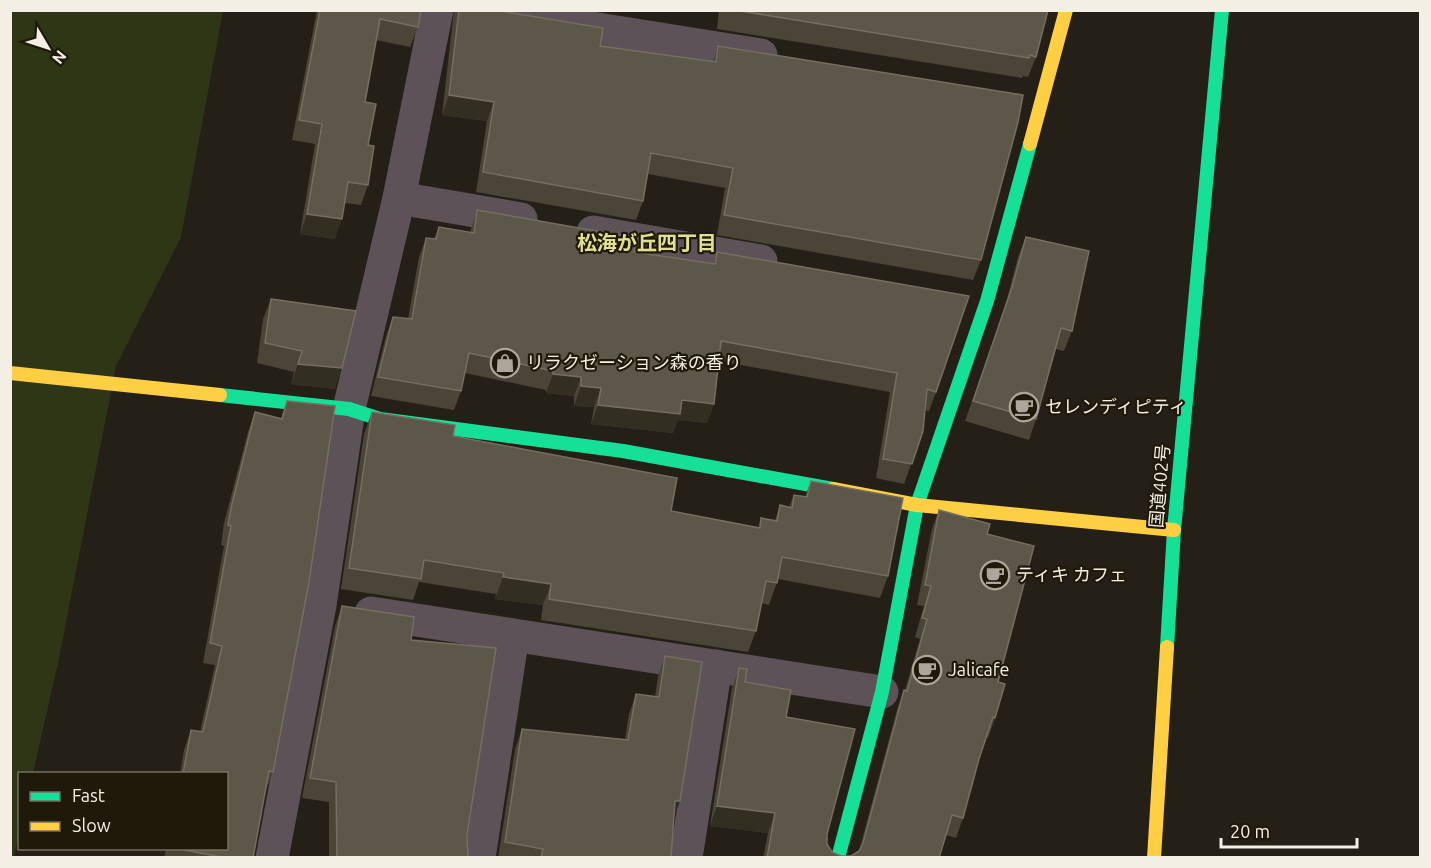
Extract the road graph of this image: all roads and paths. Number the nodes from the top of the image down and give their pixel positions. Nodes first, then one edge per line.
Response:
1 (437, 10) edge
2 (478, 10) edge
3 (1066, 10) edge
4 (1222, 10) edge
5 (795, 61) edge
6 (1006, 94) edge
7 (1042, 100) junction
8 (399, 198) junction
9 (787, 266) edge
10 (952, 295) edge
11 (987, 301) junction
12 (10, 373) edge
13 (349, 409) junction
14 (917, 505) junction
15 (1174, 530) junction
16 (320, 605) junction
17 (513, 635) junction
18 (716, 666) junction
19 (882, 692) junction
20 (272, 858) edge
21 (479, 858) edge
22 (686, 858) edge
23 (838, 858) edge
24 (1154, 858) edge

1 - 8 street
2 - 5 street
3 - 7 main road
4 - 15 main road, 国道402号
6 - 7 street
7 - 11 main road
8 - 9 street
8 - 13 street
10 - 11 street
11 - 14 main road
12 - 13 main road
13 - 14 main road
13 - 16 street
14 - 15 main road
14 - 19 main road
15 - 24 main road, 国道402号
16 - 17 street
16 - 20 street
17 - 18 street
17 - 21 street
18 - 19 street
18 - 22 street
19 - 23 main road

